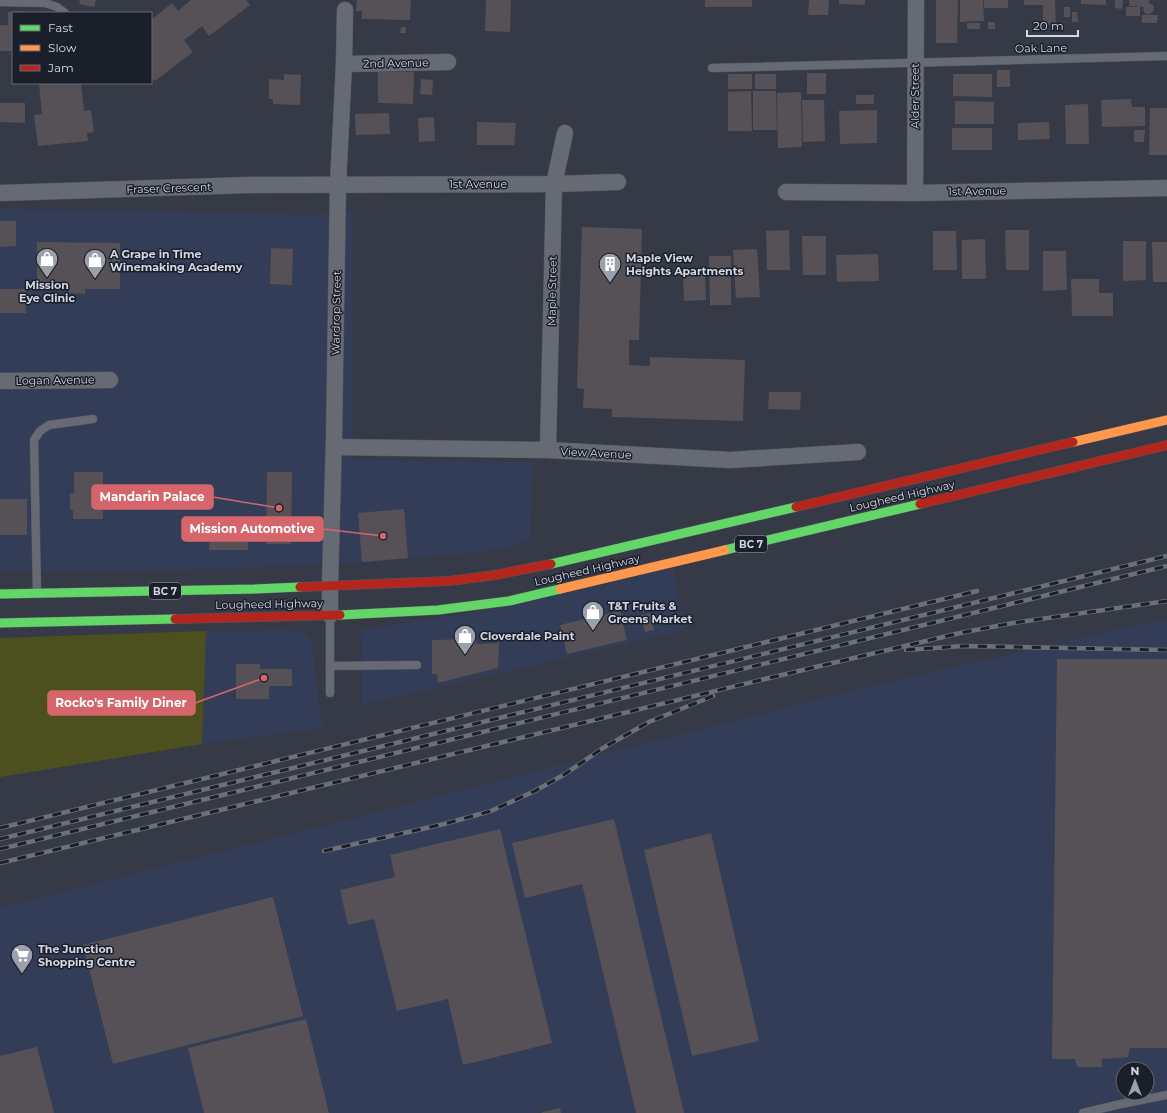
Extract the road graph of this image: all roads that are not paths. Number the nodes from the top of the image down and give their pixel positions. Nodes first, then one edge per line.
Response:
1 (916, 0) edge
2 (0, 2) edge
3 (345, 10) dead end
4 (64, 12) edge
5 (1167, 56) edge
6 (448, 62) dead end
7 (915, 62) junction
8 (344, 64) junction
9 (712, 68) dead end
10 (565, 133) dead end
11 (618, 182) dead end
12 (338, 184) junction
13 (554, 184) junction
14 (1167, 188) edge
15 (786, 192) dead end
16 (0, 193) edge
17 (915, 193) junction
18 (110, 380) dead end
19 (0, 381) edge
20 (93, 419) dead end
21 (1167, 420) edge
22 (1167, 445) edge
23 (334, 447) junction
24 (548, 450) junction
25 (858, 452) dead end
26 (330, 585) junction
27 (0, 594) edge
28 (37, 594) junction
29 (330, 615) junction
30 (0, 623) edge
31 (417, 665) dead end
32 (330, 666) junction
33 (330, 693) dead end
34 (1167, 1095) edge
35 (1083, 1113) edge

1 - 7 street, Alder Street
2 - 4 lane
3 - 8 street, Wardrop Street
5 - 7 lane, Oak Lane
6 - 8 street, 2nd Avenue
7 - 9 lane, Oak Lane
7 - 17 street, Alder Street
8 - 12 street, Wardrop Street
10 - 13 street, Maple Street
11 - 13 street, 1st Avenue
12 - 13 street, 1st Avenue
12 - 16 street, Fraser Crescent
12 - 23 street, Wardrop Street
13 - 24 street, Maple Street
14 - 17 street, 1st Avenue
15 - 17 street, 1st Avenue
18 - 19 street, Logan Avenue
20 - 28 lane
21 - 26 main road, Lougheed Highway / BC 7
22 - 29 main road, Lougheed Highway / BC 7
23 - 24 street, View Avenue
23 - 26 street, Wardrop Street
24 - 25 street, View Avenue
26 - 28 main road, Lougheed Highway / BC 7
26 - 29 street, Wardrop Street
27 - 28 main road, Lougheed Highway / BC 7
29 - 30 main road, Lougheed Highway / BC 7
29 - 32 lane
31 - 32 lane
32 - 33 lane
34 - 35 lane

